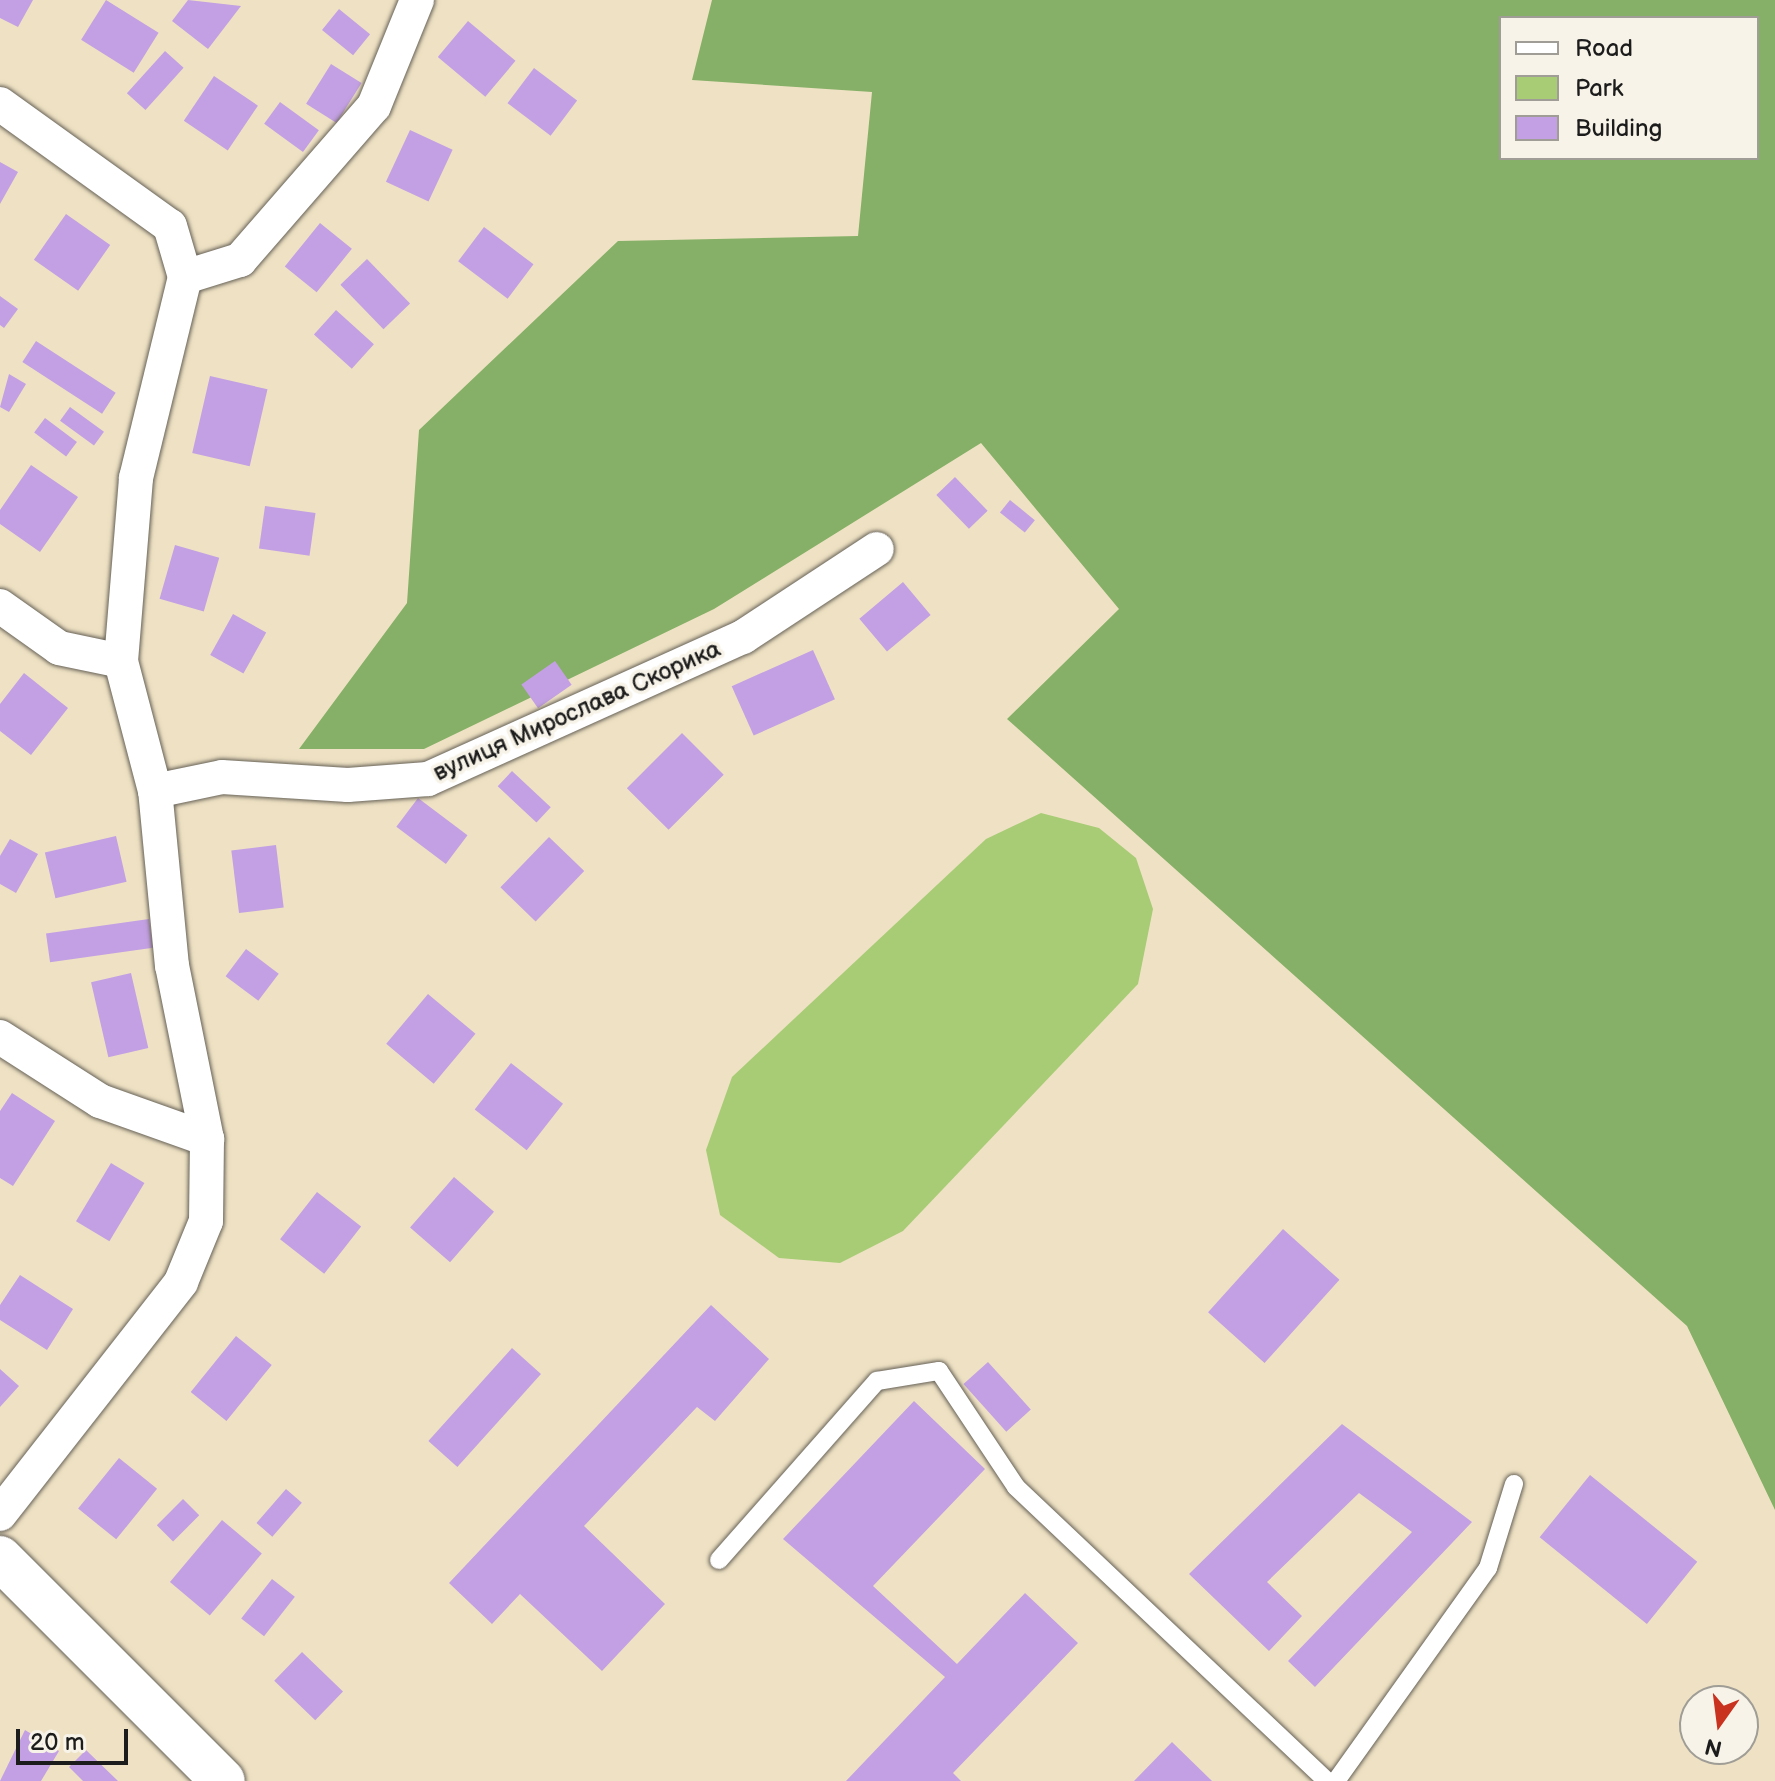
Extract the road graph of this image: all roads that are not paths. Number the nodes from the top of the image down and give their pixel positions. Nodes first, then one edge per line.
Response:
1 (417, 0) edge
2 (0, 104) edge
3 (185, 277) junction
4 (877, 549) dead end
5 (0, 606) edge
6 (121, 661) junction
7 (155, 791) junction
8 (0, 1037) edge
9 (207, 1139) junction
10 (1514, 1484) dead end
11 (0, 1514) edge
12 (0, 1558) edge
13 (719, 1560) dead end
14 (223, 1781) edge
15 (1327, 1781) edge
16 (1336, 1781) edge

1 - 3 street
2 - 3 street
3 - 6 street
4 - 7 street, вулиця Мирослава Скорика
5 - 6 street
6 - 7 street
7 - 9 street
8 - 9 street
9 - 11 street
10 - 16 lane
12 - 14 street
13 - 15 lane

